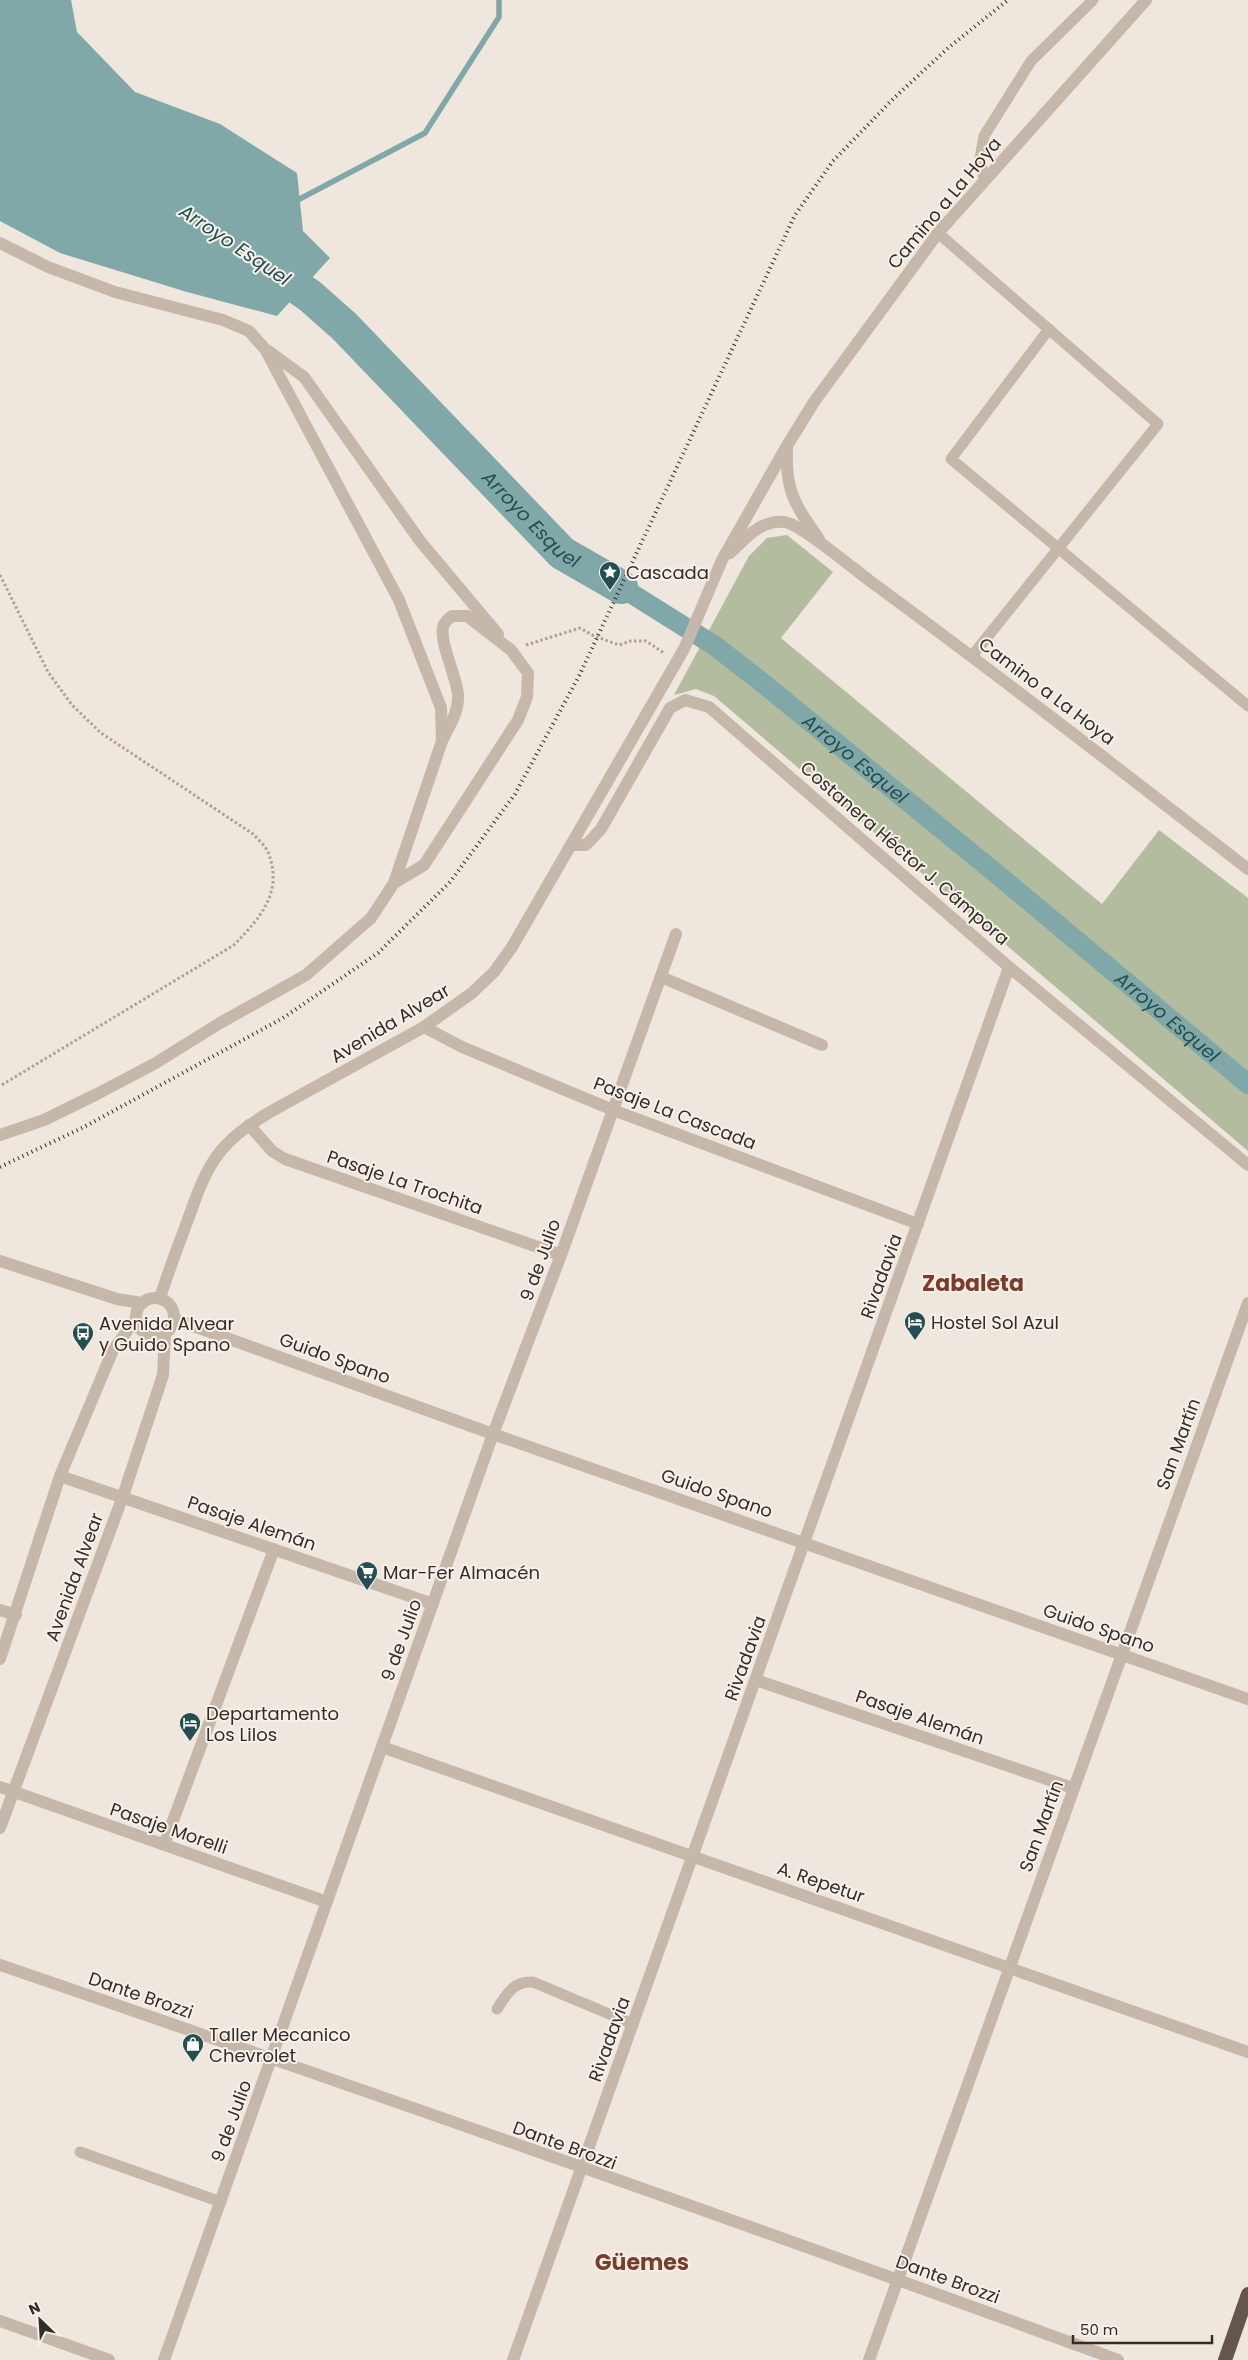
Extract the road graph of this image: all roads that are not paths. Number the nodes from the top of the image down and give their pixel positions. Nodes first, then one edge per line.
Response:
1 (1093, 0) edge
2 (1146, 0) edge
3 (984, 179) junction
4 (938, 233) junction
5 (0, 243) edge
6 (1048, 329) junction
7 (265, 348) junction
8 (788, 444) junction
9 (822, 544) junction
10 (1058, 548) junction
11 (722, 560) junction
12 (684, 649) joint
13 (511, 650) junction
14 (972, 656) junction
15 (1248, 706) edge
16 (442, 741) junction
17 (571, 845) junction
18 (1248, 869) edge
19 (394, 883) junction
20 (676, 934) dead end
21 (1009, 967) junction
22 (661, 977) junction
23 (424, 1027) junction
24 (822, 1044) dead end
25 (613, 1110) junction
26 (249, 1124) junction
27 (0, 1135) edge
28 (1248, 1165) edge
29 (918, 1224) junction
30 (561, 1255) junction
31 (0, 1261) edge
32 (160, 1298) junction
33 (1248, 1304) edge
34 (138, 1312) junction
35 (174, 1319) junction
36 (165, 1333) junction
37 (493, 1434) junction
38 (60, 1476) junction
39 (123, 1496) junction
40 (805, 1542) junction
41 (274, 1549) junction
42 (433, 1604) junction
43 (0, 1610) edge
44 (16, 1615) junction
45 (1121, 1654) junction
46 (0, 1659) edge
47 (756, 1680) junction
48 (1248, 1699) edge
49 (382, 1747) junction
50 (0, 1788) edge
51 (1073, 1788) junction
52 (13, 1792) junction
53 (0, 1828) edge
54 (164, 1845) junction
55 (693, 1856) junction
56 (327, 1902) junction
57 (0, 1965) edge
58 (1009, 1967) junction
59 (497, 2009) dead end
60 (633, 2024) junction
61 (1248, 2052) edge
62 (272, 2058) junction
63 (80, 2152) dead end
64 (581, 2169) junction
65 (220, 2202) junction
66 (898, 2279) junction
67 (1248, 2294) edge
68 (0, 2321) edge
69 (109, 2360) edge
70 (164, 2360) edge
71 (513, 2360) edge
72 (869, 2360) edge
73 (1118, 2360) edge
74 (1225, 2360) edge

1 - 3 lane
2 - 3 street, Camino a La Hoya
3 - 4 street, Camino a La Hoya
4 - 6 lane
4 - 8 street, Camino a La Hoya
5 - 7 street
6 - 10 lane
6 - 10 lane
7 - 13 street
7 - 16 street
8 - 9 street, Camino a La Hoya
8 - 11 street, Camino a La Hoya
9 - 11 street, Camino a La Hoya
9 - 14 street, Camino a La Hoya
10 - 14 lane
10 - 15 lane
11 - 12 street, Camino a La Hoya
12 - 17 street, Avenida Alvear
13 - 16 street
13 - 19 street
14 - 18 street, Camino a La Hoya
16 - 19 street
17 - 21 street, Costanera Héctor J. Cámpora
17 - 23 street, Avenida Alvear
19 - 27 street
20 - 22 street, 9 de Julio
21 - 28 street, Costanera Héctor J. Cámpora
21 - 29 street, Rivadavia
22 - 24 street
22 - 25 street, 9 de Julio
23 - 25 street, Pasaje La Cascada
23 - 26 street, Avenida Alvear
25 - 29 street, Pasaje La Cascada
25 - 30 street, 9 de Julio
26 - 30 street, Pasaje La Trochita
26 - 32 street, Avenida Alvear
29 - 40 street, Rivadavia
30 - 37 street, 9 de Julio
31 - 34 street
32 - 34 street
32 - 35 street
33 - 45 street, San Martín
34 - 36 street
34 - 38 street
35 - 36 street
35 - 37 street, Guido Spano
36 - 39 street, Avenida Alvear
37 - 40 street, Guido Spano
37 - 42 street, 9 de Julio
38 - 39 street, Pasaje Alemán
38 - 44 street
39 - 41 street, Pasaje Alemán
39 - 52 street, Avenida Alvear
40 - 45 street, Guido Spano
40 - 47 street, Rivadavia
41 - 42 street, Pasaje Alemán
41 - 54 street
42 - 49 street, 9 de Julio
43 - 44 street
44 - 46 street
45 - 48 street, Guido Spano
45 - 51 street, San Martín
47 - 51 street, Pasaje Alemán
47 - 55 street, Rivadavia
49 - 55 street, A. Repetur
49 - 56 street, 9 de Julio
50 - 52 street, Pasaje Morelli
51 - 58 street, San Martín
52 - 53 street, Avenida Alvear
52 - 54 street, Pasaje Morelli
54 - 56 street, Pasaje Morelli
55 - 58 street, A. Repetur
55 - 60 street, Rivadavia
56 - 62 street, 9 de Julio
57 - 62 street, Dante Brozzi
58 - 61 street, A. Repetur
58 - 66 street, San Martín
59 - 60 lane
60 - 64 street, Rivadavia
62 - 64 street, Dante Brozzi
62 - 65 street, 9 de Julio
63 - 65 lane
64 - 66 street, Dante Brozzi
64 - 71 street, Rivadavia
65 - 70 street, 9 de Julio
66 - 72 street, San Martín
66 - 73 street, Dante Brozzi
67 - 74 highway
68 - 69 street

